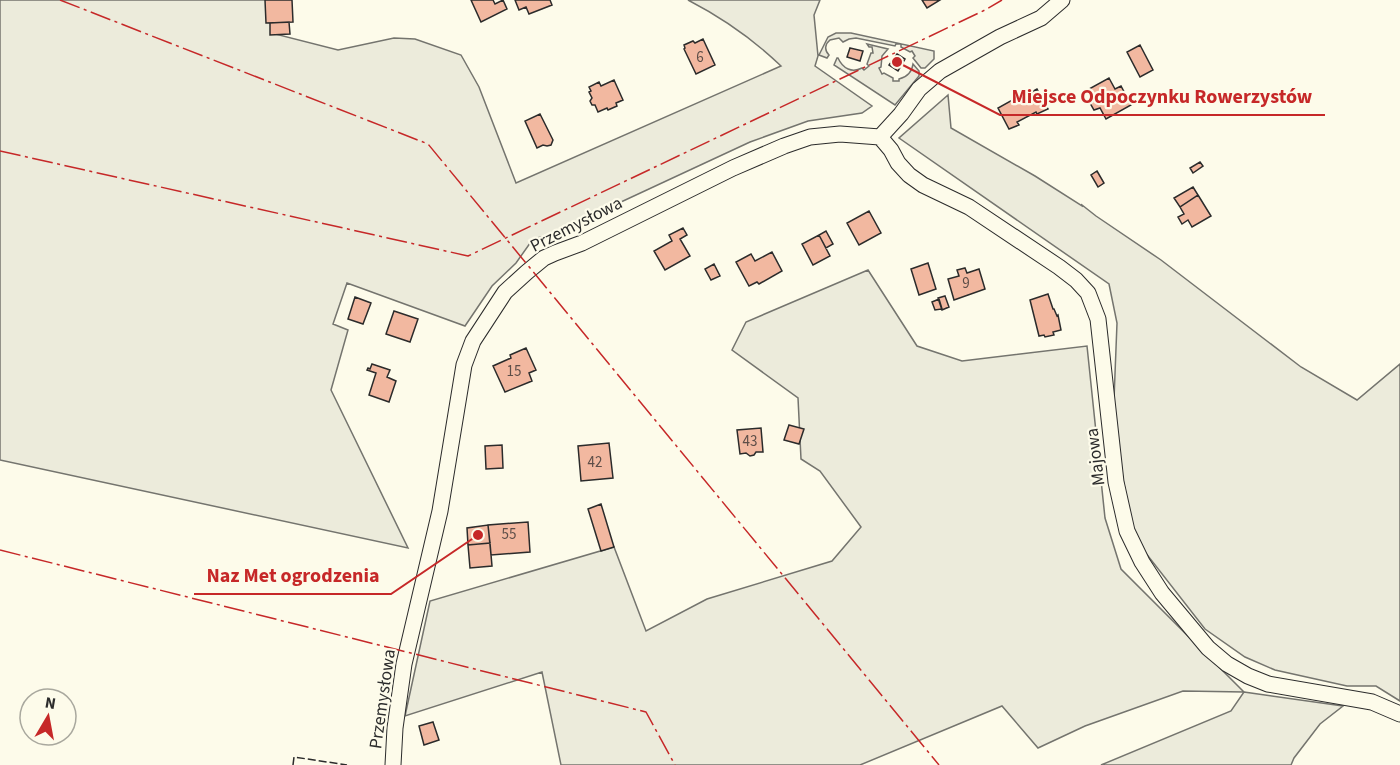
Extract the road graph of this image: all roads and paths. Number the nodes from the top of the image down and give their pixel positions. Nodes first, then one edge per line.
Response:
1 (1062, 0) edge
2 (880, 137) junction
3 (1400, 714) edge
4 (393, 765) edge

1 - 2 street
2 - 3 street, Majowa
2 - 4 street, Przemysłowa

